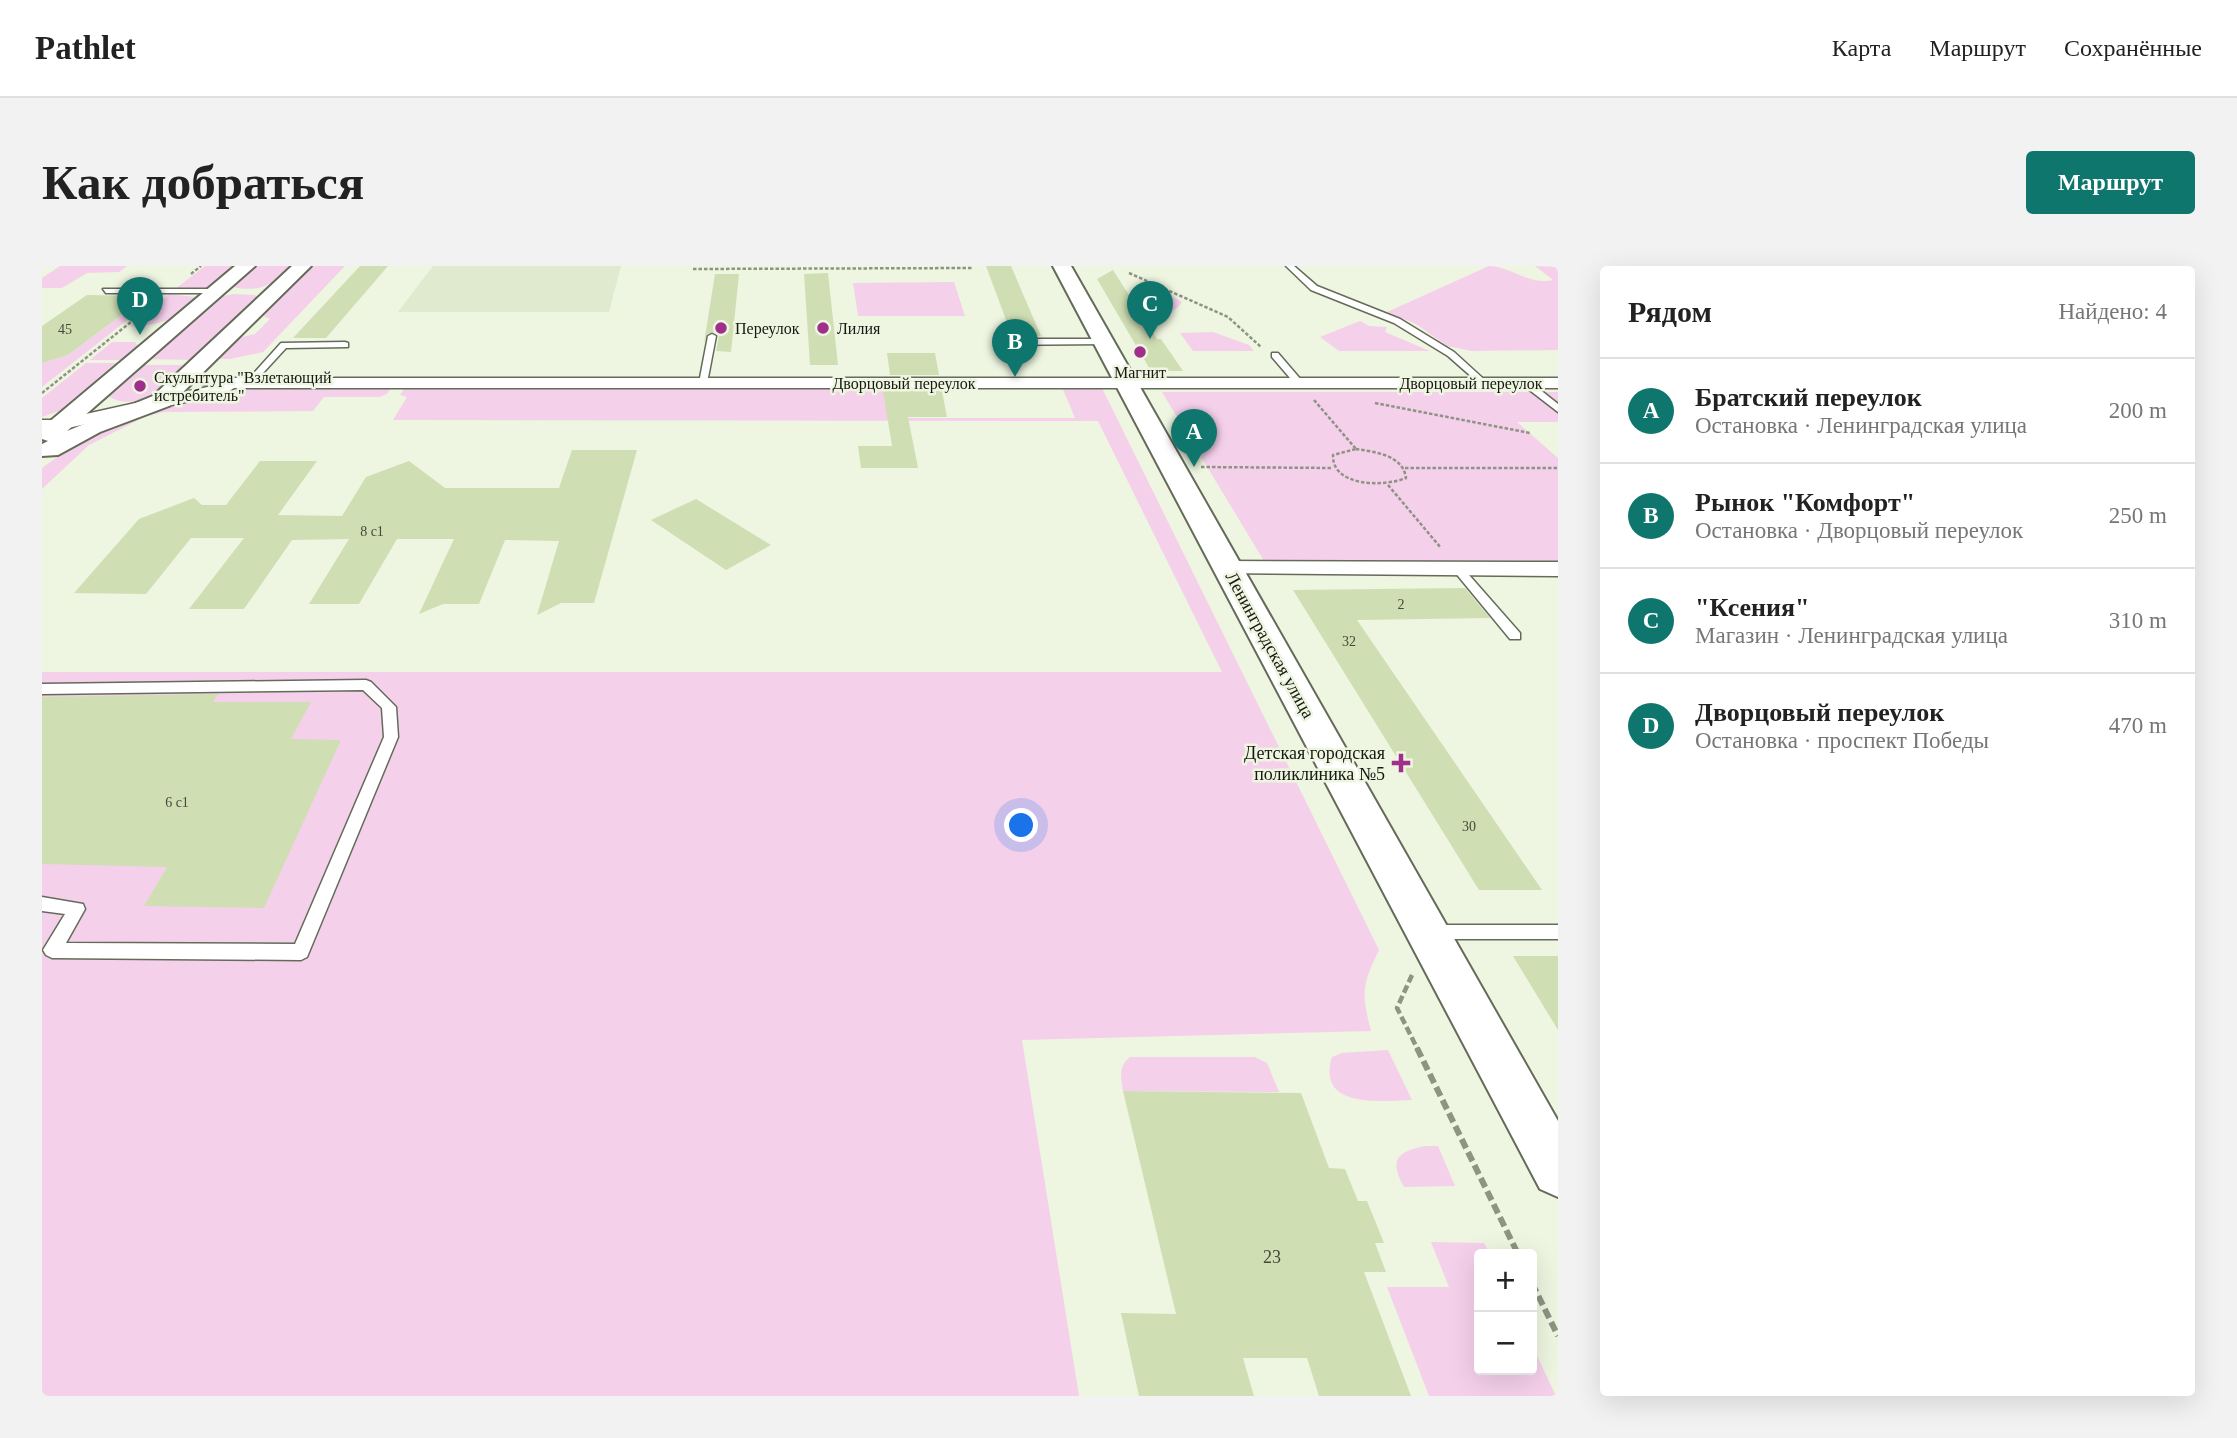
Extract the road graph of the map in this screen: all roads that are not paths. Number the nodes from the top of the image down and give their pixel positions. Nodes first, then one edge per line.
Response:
1 (246, 266) edge
2 (302, 266) edge
3 (1062, 266) edge
4 (1290, 266) edge
5 (216, 291) junction
6 (276, 291) junction
7 (106, 292) dead end
8 (712, 336) dead end
9 (1000, 342) dead end
10 (1104, 342) junction
11 (345, 345) dead end
12 (1272, 355) road end
13 (195, 368) junction
14 (249, 383) junction
15 (704, 383) junction
16 (1126, 383) junction
17 (1300, 383) junction
18 (1484, 383) junction
19 (1526, 383) junction
20 (1558, 383) edge
21 (89, 399) junction
22 (150, 404) junction
23 (1558, 409) edge
24 (47, 439) edge
25 (1452, 561) junction
26 (1227, 568) junction
27 (1558, 569) edge
28 (1515, 636) dead end
29 (42, 689) edge
30 (42, 904) edge
31 (1558, 932) edge
32 (1421, 948) junction
33 (1558, 1171) edge

1 - 5 main road
2 - 6 main road
3 - 10 main road, Ленинградская улица
4 - 18 lane
5 - 6 main road
5 - 7 lane
5 - 21 main road
6 - 13 main road
8 - 15 lane
9 - 10 lane
10 - 16 main road, Ленинградская улица
11 - 14 lane
12 - 17 lane
13 - 14 street, Дворцовый переулок
13 - 22 main road
14 - 15 street, Дворцовый переулок
14 - 22 street, Дворцовый переулок
15 - 16 street, Дворцовый переулок
16 - 17 street, Дворцовый переулок
16 - 26 main road, Ленинградская улица
17 - 18 street, Дворцовый переулок
18 - 19 street, Дворцовый переулок
19 - 20 street, Дворцовый переулок
19 - 23 lane
21 - 22 main road
21 - 24 main road
22 - 24 main road
25 - 26 street
25 - 27 street
25 - 28 lane
26 - 32 main road, Ленинградская улица
29 - 30 lane
31 - 32 lane
32 - 33 main road, Ленинградская улица

